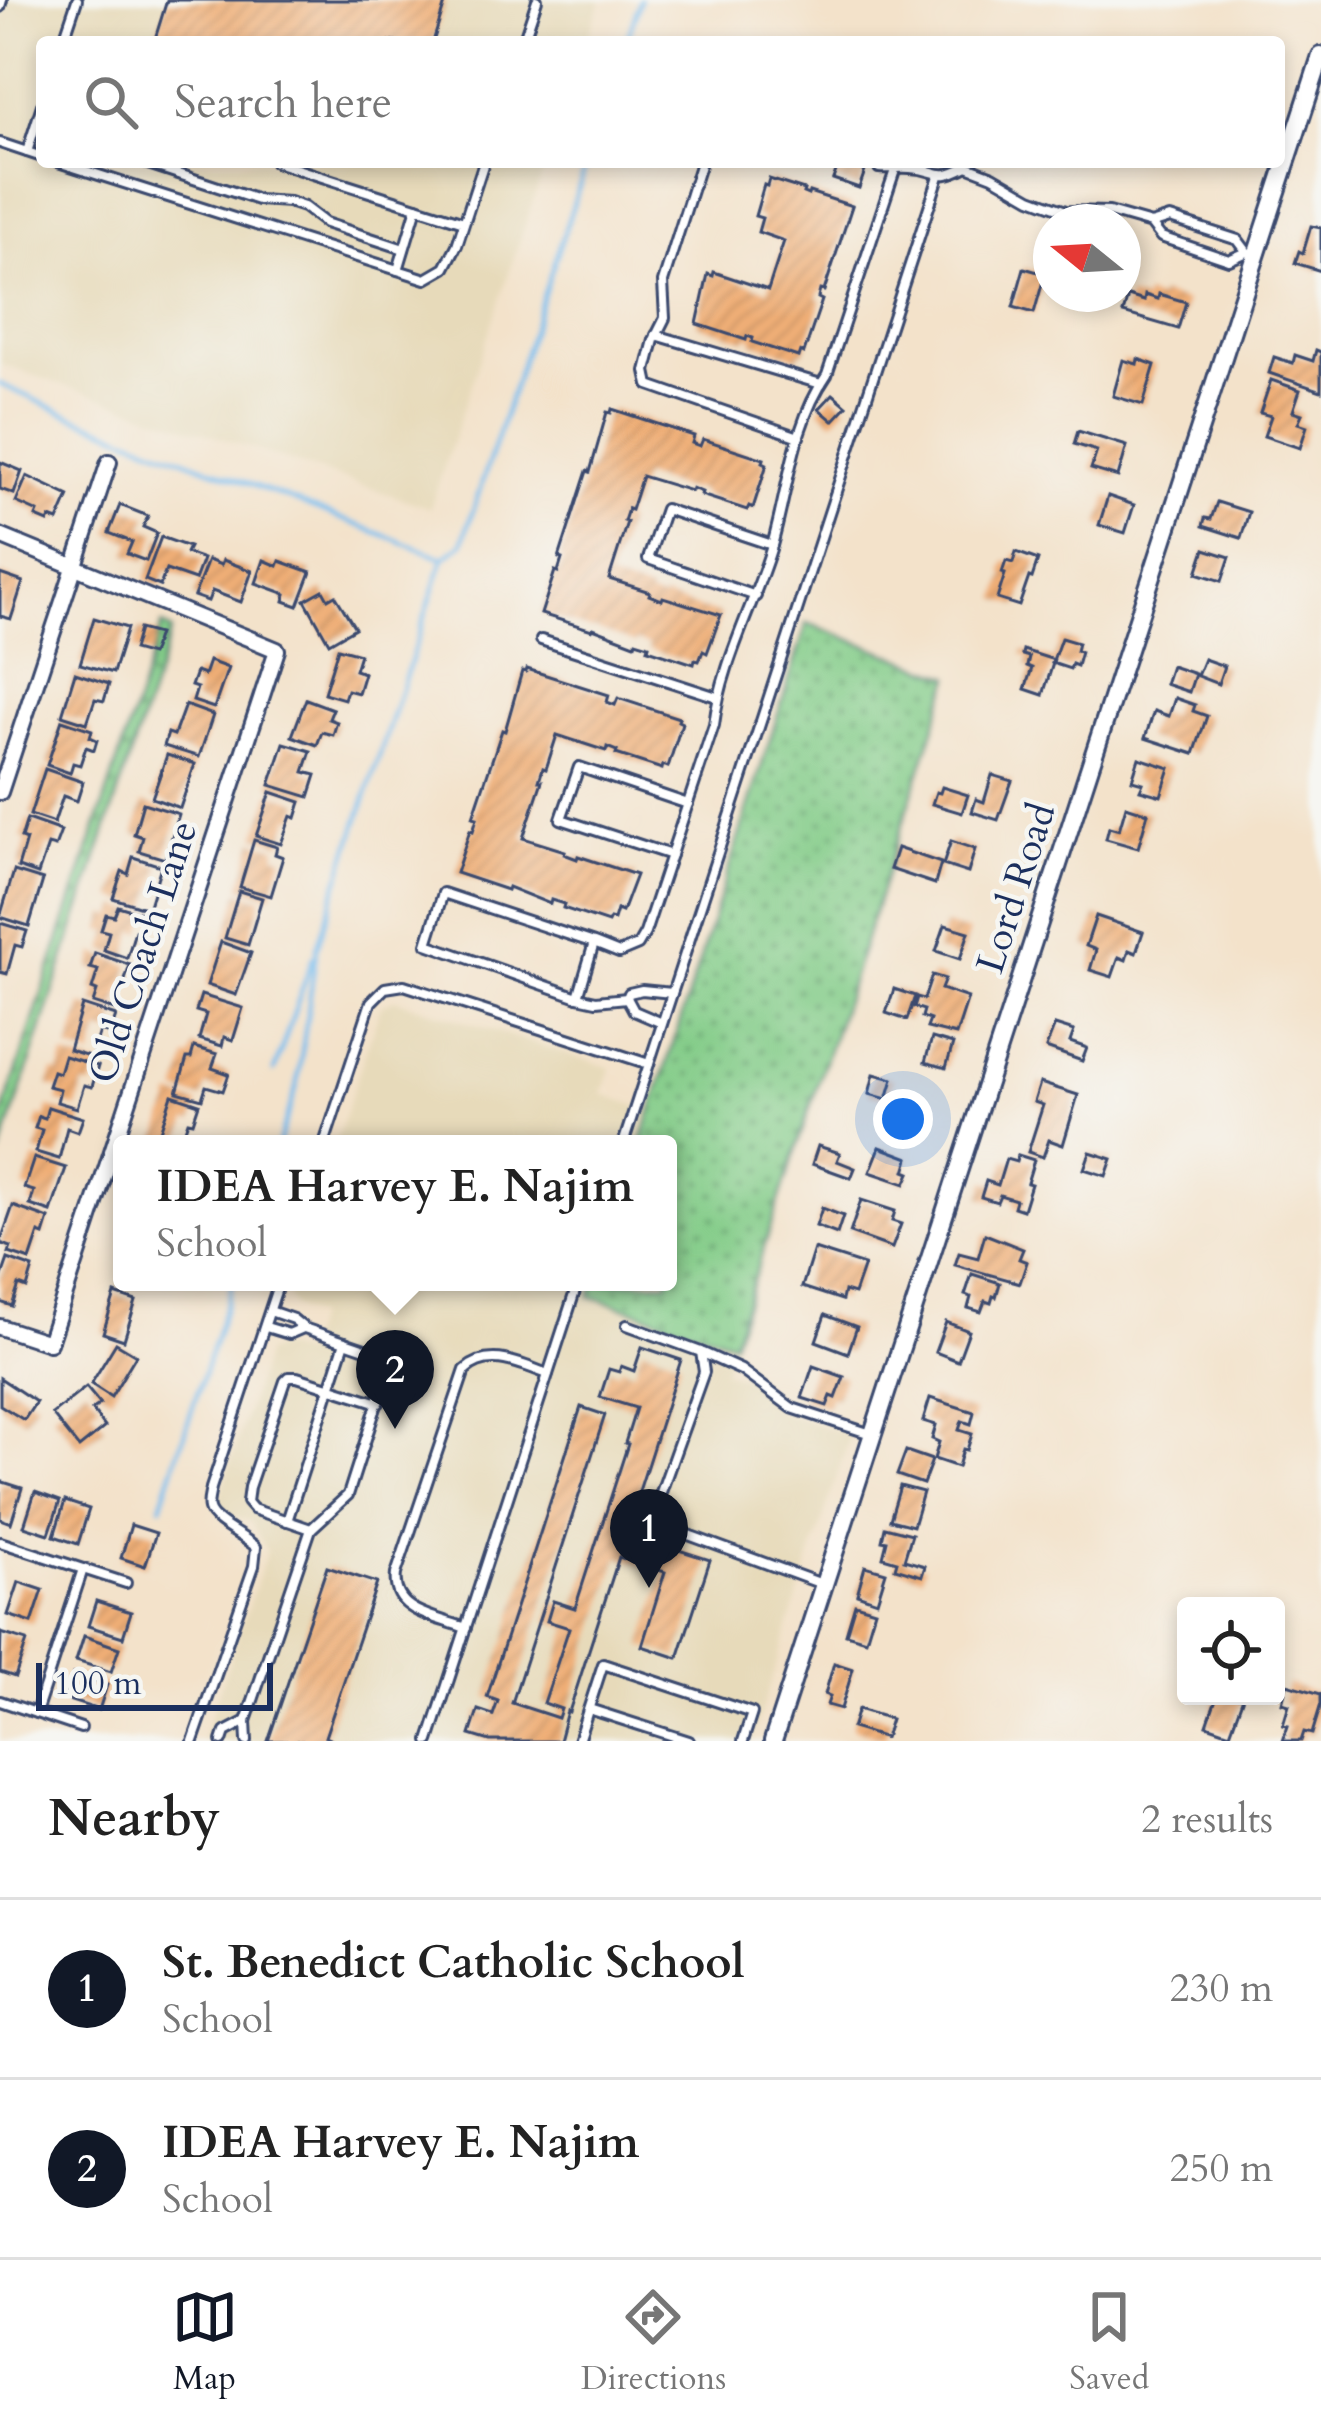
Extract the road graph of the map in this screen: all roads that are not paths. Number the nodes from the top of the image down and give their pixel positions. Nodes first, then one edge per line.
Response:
1 (76, 0) edge
2 (537, 0) edge
3 (65, 36) edge
4 (525, 36) edge
5 (1321, 56) edge
6 (36, 124) edge
7 (0, 143) edge
8 (27, 152) junction
9 (36, 155) edge
10 (1285, 158) edge
11 (84, 168) edge
12 (160, 168) edge
13 (294, 168) edge
14 (482, 168) edge
15 (699, 168) edge
16 (879, 168) edge
17 (898, 168) edge
18 (903, 168) edge
19 (910, 168) edge
20 (960, 168) edge
21 (975, 168) edge
22 (1281, 168) edge
23 (896, 170) junction
24 (939, 176) junction
25 (417, 207) junction
26 (464, 222) junction
27 (1150, 224) junction
28 (404, 249) junction
29 (1251, 254) junction
30 (398, 270) junction
31 (656, 335) junction
32 (820, 384) junction
33 (800, 437) junction
34 (109, 462) dead end
35 (0, 536) edge
36 (772, 545) junction
37 (74, 568) junction
38 (756, 596) junction
39 (541, 640) dead end
40 (717, 697) junction
41 (0, 792) edge
42 (688, 804) junction
43 (671, 855) junction
44 (595, 943) junction
45 (672, 993) junction
46 (578, 997) junction
47 (627, 998) junction
48 (662, 1023) junction
49 (649, 1064) junction
50 (118, 1135) edge
51 (327, 1135) edge
52 (626, 1135) edge
53 (113, 1149) edge
54 (276, 1291) edge
55 (575, 1291) edge
56 (270, 1311) junction
57 (627, 1325) dead end
58 (0, 1327) edge
59 (265, 1327) junction
60 (304, 1328) junction
61 (345, 1342) junction
62 (701, 1352) junction
63 (548, 1374) junction
64 (331, 1388) junction
65 (379, 1403) junction
66 (872, 1435) junction
67 (287, 1521) junction
68 (311, 1529) junction
69 (0, 1542) edge
70 (83, 1569) junction
71 (126, 1583) dead end
72 (824, 1584) junction
73 (466, 1628) junction
74 (0, 1701) edge
75 (589, 1708) junction
76 (36, 1713) junction
77 (246, 1720) junction
78 (81, 1728) dead end
79 (194, 1741) edge
80 (222, 1741) edge
81 (247, 1741) edge
82 (429, 1741) edge
83 (578, 1741) edge
84 (689, 1741) edge
85 (743, 1741) edge
86 (772, 1741) edge

1 - 3 lane
2 - 4 lane
5 - 10 street, Lord Road
6 - 8 lane
7 - 8 lane
8 - 9 lane
11 - 30 lane
12 - 28 lane
13 - 25 lane
14 - 26 lane
15 - 31 lane
16 - 23 lane
17 - 23 lane
18 - 23 lane
19 - 24 lane
20 - 24 lane
21 - 27 lane
22 - 29 street, Lord Road
23 - 32 lane
24 - 45 lane
25 - 26 lane
25 - 28 lane
26 - 30 lane
27 - 29 lane
27 - 29 lane
28 - 30 lane
29 - 66 street, Lord Road
31 - 32 lane
31 - 33 lane
32 - 33 lane
33 - 36 lane
34 - 37 street
35 - 37 street
36 - 38 lane
36 - 38 lane
37 - 41 street
37 - 50 street, Old Coach Lane
38 - 40 lane
39 - 40 lane
40 - 42 lane
42 - 43 lane
42 - 43 lane
43 - 44 lane
44 - 46 lane
44 - 46 lane
45 - 47 lane
45 - 48 lane
46 - 47 lane
47 - 48 lane
48 - 49 lane
49 - 51 lane
49 - 52 lane
53 - 58 street, Old Coach Lane
54 - 56 lane
55 - 63 lane
56 - 59 lane
56 - 60 lane
57 - 62 lane
59 - 60 lane
59 - 79 lane
60 - 61 lane
61 - 64 lane
61 - 65 lane
62 - 66 lane
62 - 72 lane
63 - 73 lane
63 - 73 lane
64 - 65 lane
64 - 67 lane
64 - 67 lane
65 - 68 lane
66 - 72 street, Lord Road
67 - 68 lane
68 - 77 lane
69 - 70 lane
70 - 71 lane
70 - 76 lane
72 - 86 street, Lord Road
73 - 82 lane
74 - 76 lane
75 - 83 lane
75 - 84 lane
75 - 85 lane
76 - 78 lane
77 - 80 lane
77 - 81 lane

